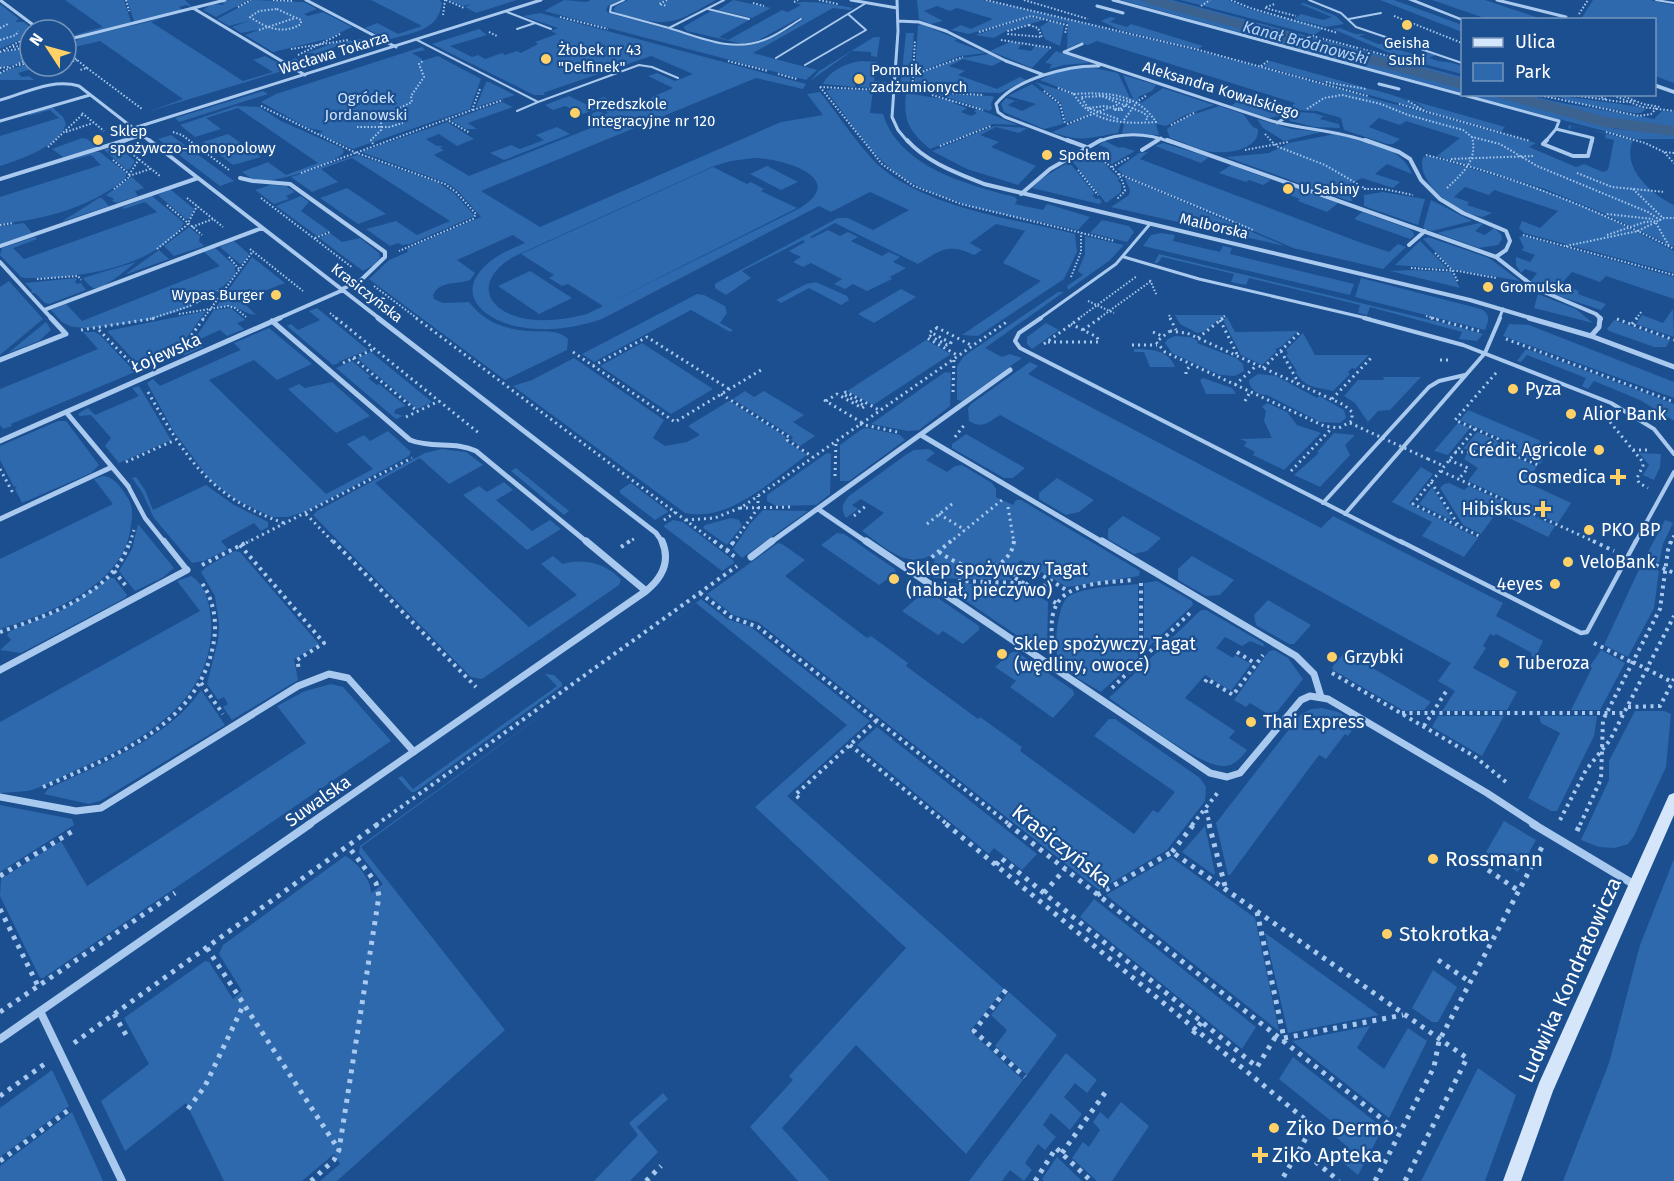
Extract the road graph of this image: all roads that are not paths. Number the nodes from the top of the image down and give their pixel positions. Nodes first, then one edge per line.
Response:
1 (0, 0) edge
2 (225, 0) edge
3 (306, 0) edge
4 (541, 0) edge
5 (624, 0) edge
6 (724, 0) edge
7 (851, 0) edge
8 (897, 0) edge
9 (1113, 0) edge
10 (1309, 0) edge
11 (1411, 0) edge
12 (1497, 0) edge
13 (1656, 0) edge
14 (1123, 2) junction
15 (866, 3) junction
16 (1674, 3) edge
17 (1097, 6) dead end
18 (193, 8) junction
19 (897, 8) junction
20 (707, 9) junction
21 (1110, 9) junction
22 (507, 12) junction
23 (1123, 13) dead end
24 (1381, 13) dead end
25 (848, 14) junction
26 (1566, 17) dead end
27 (24, 18) edge
28 (749, 19) dead end
29 (801, 19) dead end
30 (1461, 19) edge
31 (1349, 20) junction
32 (898, 21) junction
33 (535, 23) junction
34 (669, 28) junction
35 (517, 29) dead end
36 (551, 29) dead end
37 (946, 31) joint
38 (78, 37) edge
39 (417, 40) junction
40 (1082, 44) dead end
41 (396, 46) junction
42 (776, 58) dead end
43 (1006, 61) joint
44 (1461, 63) edge
45 (805, 65) dead end
46 (1111, 68) junction
47 (306, 75) junction
48 (1044, 75) junction
49 (1400, 77) junction
50 (678, 78) dead end
51 (1379, 84) dead end
52 (1388, 86) junction
53 (1656, 86) edge
54 (1399, 89) dead end
55 (1674, 92) edge
56 (1461, 94) edge
57 (90, 95) junction
58 (1469, 96) edge
59 (0, 100) edge
60 (538, 102) junction
61 (517, 111) dead end
62 (1294, 112) dead end
63 (0, 121) edge
64 (1277, 123) junction
65 (134, 128) junction
66 (1556, 129) junction
67 (142, 135) junction
68 (1161, 138) junction
69 (1084, 149) junction
70 (1142, 150) dead end
71 (198, 178) junction
72 (240, 178) road end
73 (0, 179) edge
74 (1021, 194) junction
75 (1150, 224) junction
76 (262, 228) junction
77 (1425, 231) junction
78 (1409, 245) dead end
79 (0, 246) edge
80 (1124, 257) junction
81 (1496, 257) junction
82 (0, 262) edge
83 (342, 290) junction
84 (1503, 309) junction
85 (44, 310) junction
86 (272, 321) junction
87 (1591, 336) junction
88 (1485, 353) junction
89 (0, 360) edge
90 (1674, 369) edge
91 (1010, 370) dead end
92 (1469, 372) junction
93 (66, 412) junction
94 (920, 436) junction
95 (0, 441) edge
96 (1674, 454) edge
97 (112, 467) junction
98 (1674, 472) edge
99 (128, 486) joint
100 (1323, 503) junction
101 (819, 508) junction
102 (1345, 514) junction
103 (0, 519) edge
104 (751, 557) dead end
105 (190, 570) joint
106 (649, 589) junction
107 (0, 670) edge
108 (1321, 697) junction
109 (414, 752) junction
110 (0, 797) edge
111 (1674, 799) edge
112 (1636, 886) junction
113 (40, 1011) junction
114 (0, 1039) edge
115 (122, 1181) edge
116 (1512, 1181) edge

1 - 27 street
2 - 18 street
3 - 41 street
4 - 22 street, Wacława Tokarza
5 - 34 lane
6 - 20 lane
7 - 15 street
8 - 19 street, Malborska
9 - 14 street
10 - 31 lane
11 - 30 street
12 - 26 street
13 - 16 lane
14 - 21 street
14 - 49 street
15 - 19 street
15 - 25 lane
17 - 21 street
18 - 38 street
18 - 47 street
19 - 32 street, Malborska
20 - 28 lane
20 - 34 lane
21 - 23 street
22 - 33 lane
22 - 39 street, Wacława Tokarza
24 - 31 lane
25 - 42 lane
25 - 45 lane
29 - 34 lane
31 - 44 lane
32 - 37 street
32 - 74 street, Malborska
33 - 35 lane
33 - 36 lane
37 - 43 street
39 - 41 street, Wacława Tokarza
39 - 60 lane
40 - 46 street, Aleksandra Kowalskiego
41 - 47 street, Wacława Tokarza
43 - 48 street
46 - 48 street
46 - 64 street, Aleksandra Kowalskiego
47 - 65 street, Wacława Tokarza
48 - 69 street
49 - 52 street
49 - 56 street
50 - 60 lane
51 - 52 street
52 - 54 street
53 - 55 street
57 - 59 street, Krasiczyńska
57 - 63 street
57 - 65 street, Krasiczyńska
58 - 66 street
60 - 61 lane
62 - 64 street
64 - 81 street, Aleksandra Kowalskiego
65 - 67 street, Krasiczyńska
66 - 66 street
67 - 71 street, Krasiczyńska
67 - 73 street
68 - 69 street
68 - 70 street
68 - 77 street
69 - 74 street
71 - 76 street, Krasiczyńska
71 - 79 street
72 - 83 street, Łojewska
74 - 75 street, Malborska
75 - 80 lane
75 - 84 street, Malborska
76 - 83 street, Krasiczyńska
76 - 85 street
77 - 78 street
77 - 81 street
80 - 88 lane
80 - 100 lane
81 - 87 street
82 - 85 street
83 - 86 street, Łojewska
83 - 106 street, Krasiczyńska
84 - 87 street, Malborska
84 - 88 lane
85 - 89 street
86 - 93 street, Łojewska
86 - 106 street
87 - 90 street, Malborska
88 - 92 lane
88 - 96 lane
91 - 94 street
92 - 100 lane
92 - 102 lane
93 - 95 street, Łojewska
93 - 97 street
94 - 101 street
94 - 108 street
97 - 99 street
97 - 103 street
98 - 102 lane
99 - 105 street
100 - 102 lane
101 - 104 street
101 - 108 street
105 - 107 street
106 - 109 street, Suwalska
108 - 112 street
109 - 110 street
109 - 113 street, Suwalska
111 - 112 main road, Ludwika Kondratowicza
112 - 116 main road, Ludwika Kondratowicza
113 - 114 street, Suwalska
113 - 115 street

